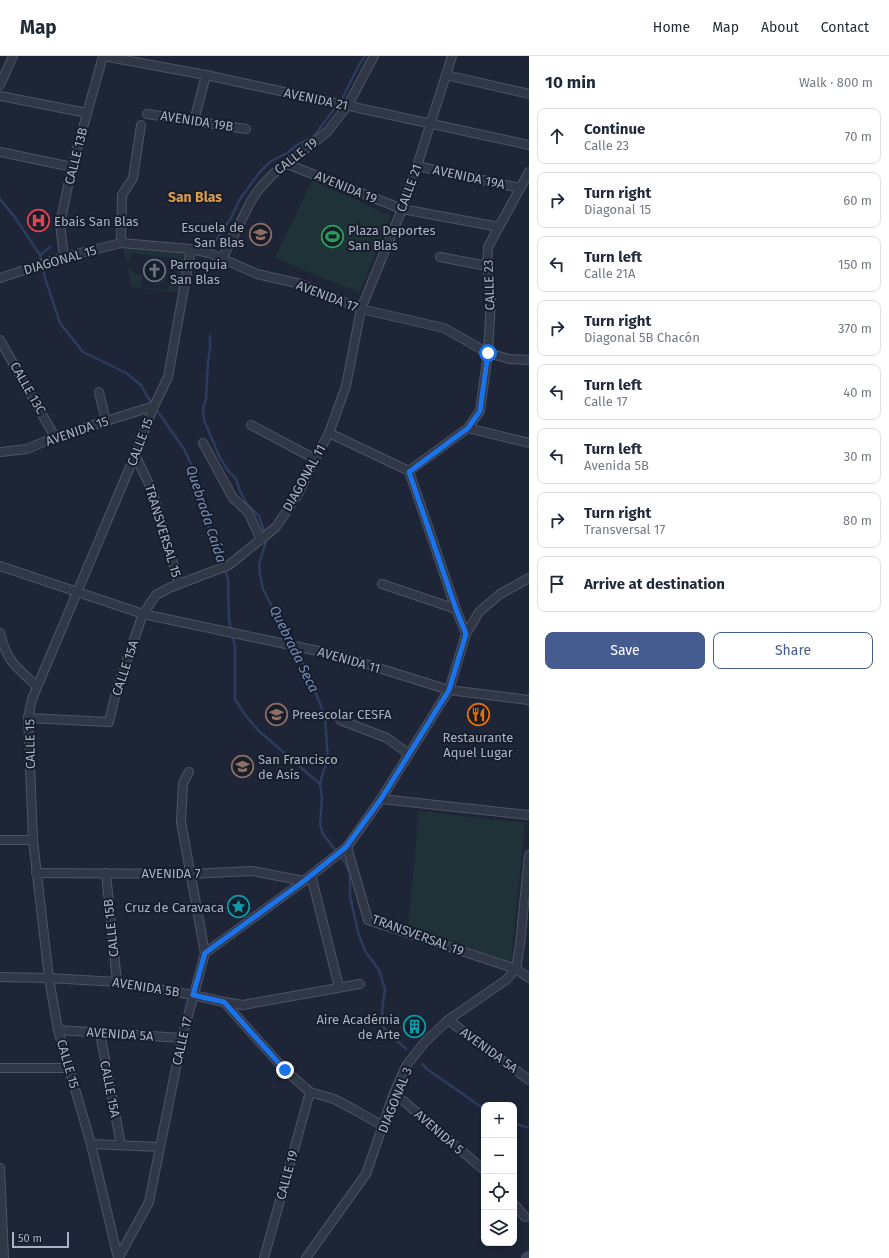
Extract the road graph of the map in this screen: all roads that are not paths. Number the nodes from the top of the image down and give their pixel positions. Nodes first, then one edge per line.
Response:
1 (13, 56) edge
2 (103, 56) edge
3 (374, 56) edge
4 (452, 56) edge
5 (206, 75) junction
6 (446, 75) junction
7 (0, 85) edge
8 (529, 94) edge
9 (0, 96) edge
10 (348, 106) junction
11 (87, 113) junction
12 (147, 114) dead end
13 (194, 121) junction
14 (431, 123) junction
15 (141, 125) dead end
16 (246, 129) dead end
17 (529, 145) edge
18 (0, 152) edge
19 (288, 164) junction
20 (417, 166) junction
21 (72, 167) junction
22 (529, 172) edge
23 (520, 188) junction
24 (402, 209) junction
25 (499, 227) junction
26 (121, 243) junction
27 (191, 249) junction
28 (64, 257) junction
29 (440, 257) dead end
30 (222, 258) junction
31 (487, 266) junction
32 (0, 278) edge
33 (361, 309) junction
34 (0, 340) edge
35 (488, 353) junction
36 (529, 360) edge
37 (99, 392) dead end
38 (154, 406) junction
39 (106, 421) junction
40 (251, 426) dead end
41 (468, 428) junction
42 (329, 433) junction
43 (55, 437) junction
44 (529, 442) edge
45 (203, 443) dead end
46 (0, 452) edge
47 (135, 455) junction
48 (315, 459) junction
49 (409, 472) junction
50 (261, 540) junction
51 (0, 566) edge
52 (529, 578) edge
53 (179, 584) junction
54 (382, 584) dead end
55 (76, 593) junction
56 (456, 609) junction
57 (143, 614) junction
58 (0, 633) edge
59 (466, 634) junction
60 (38, 686) junction
61 (449, 690) junction
62 (529, 700) edge
63 (28, 718) junction
64 (340, 720) dead end
65 (409, 754) junction
66 (189, 772) dead end
67 (381, 799) junction
68 (529, 815) edge
69 (0, 840) edge
70 (33, 840) junction
71 (346, 847) junction
72 (529, 855) edge
73 (36, 873) junction
74 (106, 873) junction
75 (190, 874) junction
76 (311, 875) junction
77 (304, 881) junction
78 (205, 953) junction
79 (516, 969) junction
80 (0, 978) edge
81 (49, 978) junction
82 (529, 978) edge
83 (117, 982) junction
84 (360, 984) dead end
85 (339, 987) junction
86 (193, 995) junction
87 (224, 1002) junction
88 (448, 1020) junction
89 (58, 1030) junction
90 (100, 1033) junction
91 (182, 1038) junction
92 (0, 1068) edge
93 (68, 1068) junction
94 (529, 1080) edge
95 (310, 1092) junction
96 (394, 1093) junction
97 (383, 1126) junction
98 (91, 1144) junction
99 (121, 1145) junction
100 (160, 1147) junction
101 (481, 1167) edge
102 (0, 1168) edge
103 (517, 1208) edge
104 (525, 1217) dead end
105 (114, 1237) junction
106 (128, 1239) junction
107 (118, 1257) edge
108 (4, 1258) edge
109 (264, 1258) edge
110 (306, 1258) edge

1 - 7 street
2 - 5 street, AVENIDA 21
2 - 11 street, CALLE 13B
3 - 10 street, CALLE 19
4 - 6 street, CALLE 21
5 - 10 street, AVENIDA 21
5 - 13 street
6 - 8 street
6 - 14 street, CALLE 21
9 - 11 street
10 - 14 street, AVENIDA 21
10 - 19 street, CALLE 19
11 - 21 street, CALLE 13B
12 - 13 street, AVENIDA 19B
13 - 16 street, AVENIDA 19B
14 - 17 street, AVENIDA 21
14 - 20 street, CALLE 21
15 - 26 street
18 - 21 street
19 - 24 street, AVENIDA 19
19 - 30 street, CALLE 19
20 - 23 street, AVENIDA 19A
20 - 24 street, CALLE 21
21 - 28 street, CALLE 13B
22 - 23 street, CALLE 23
23 - 25 street, CALLE 23
24 - 25 street, AVENIDA 19
24 - 33 street, CALLE 21
25 - 31 street, CALLE 23
26 - 27 street, AVENIDA 17
26 - 28 street, DIAGONAL 15
27 - 30 street, AVENIDA 17
27 - 38 street, CALLE 15
28 - 32 street, DIAGONAL 15
29 - 31 street
30 - 33 street, AVENIDA 17
31 - 35 street, CALLE 23
33 - 35 street, AVENIDA 17
33 - 42 street, CALLE 21
34 - 43 street, CALLE 13C
35 - 36 street, AVENIDA 17
35 - 41 street, CALLE 23
37 - 39 street
38 - 39 street, AVENIDA 15
38 - 47 street, CALLE 15
39 - 43 street, AVENIDA 15
40 - 48 street
41 - 44 street
41 - 49 street
42 - 48 street, DIAGONAL 11
42 - 49 street
43 - 46 street, AVENIDA 15
45 - 50 street
47 - 53 street, TRANSVERSAL 15
47 - 55 street, CALLE 15
48 - 50 street, DIAGONAL 11
49 - 56 street
50 - 53 street, DIAGONAL 11
51 - 55 street, AVENIDA 11
52 - 59 street
53 - 57 street, DIAGONAL 11
54 - 56 street
55 - 57 street, AVENIDA 11
55 - 60 street, CALLE 15
56 - 59 street
57 - 61 street, AVENIDA 11
57 - 63 street, CALLE 15A
58 - 60 street
59 - 61 street
60 - 63 street, CALLE 15
61 - 62 street, AVENIDA 11
61 - 65 street
63 - 70 street, CALLE 15
64 - 65 street
65 - 67 street
66 - 75 street, CALLE 17
67 - 68 street
67 - 71 street
69 - 70 street
70 - 73 street, CALLE 15
71 - 76 street
71 - 79 street, TRANSVERSAL 19
72 - 79 street
73 - 74 street, AVENIDA 7
73 - 81 street, CALLE 15
74 - 75 street, AVENIDA 7
74 - 83 street, CALLE 15B
75 - 77 street, AVENIDA 7
75 - 78 street, CALLE 17
76 - 77 street
76 - 85 street
77 - 78 street
78 - 86 street, CALLE 17
79 - 82 street
79 - 88 street, DIAGONAL 3
80 - 81 street, AVENIDA 5B
81 - 83 street, AVENIDA 5B
81 - 89 street, CALLE 15
83 - 86 street, AVENIDA 5B
84 - 85 street, AVENIDA 5B
85 - 87 street, AVENIDA 5B
86 - 87 street, AVENIDA 5B
86 - 91 street, CALLE 17
87 - 95 street
88 - 94 street, AVENIDA 5A
88 - 96 street, DIAGONAL 3
89 - 90 street, AVENIDA 5A
89 - 93 street, CALLE 15
90 - 91 street, AVENIDA 5A
90 - 99 street, CALLE 15A
91 - 100 street, CALLE 17
92 - 93 street
93 - 98 street, CALLE 15
95 - 97 street
95 - 109 street, CALLE 19
96 - 97 street, DIAGONAL 3
96 - 101 street, AVENIDA 5
97 - 110 street, DIAGONAL 3
98 - 99 street
98 - 105 street, CALLE 15
99 - 100 street
100 - 106 street, CALLE 17
102 - 108 street
103 - 104 street
105 - 106 street
105 - 107 street, CALLE 15
106 - 107 street, CALLE 17

